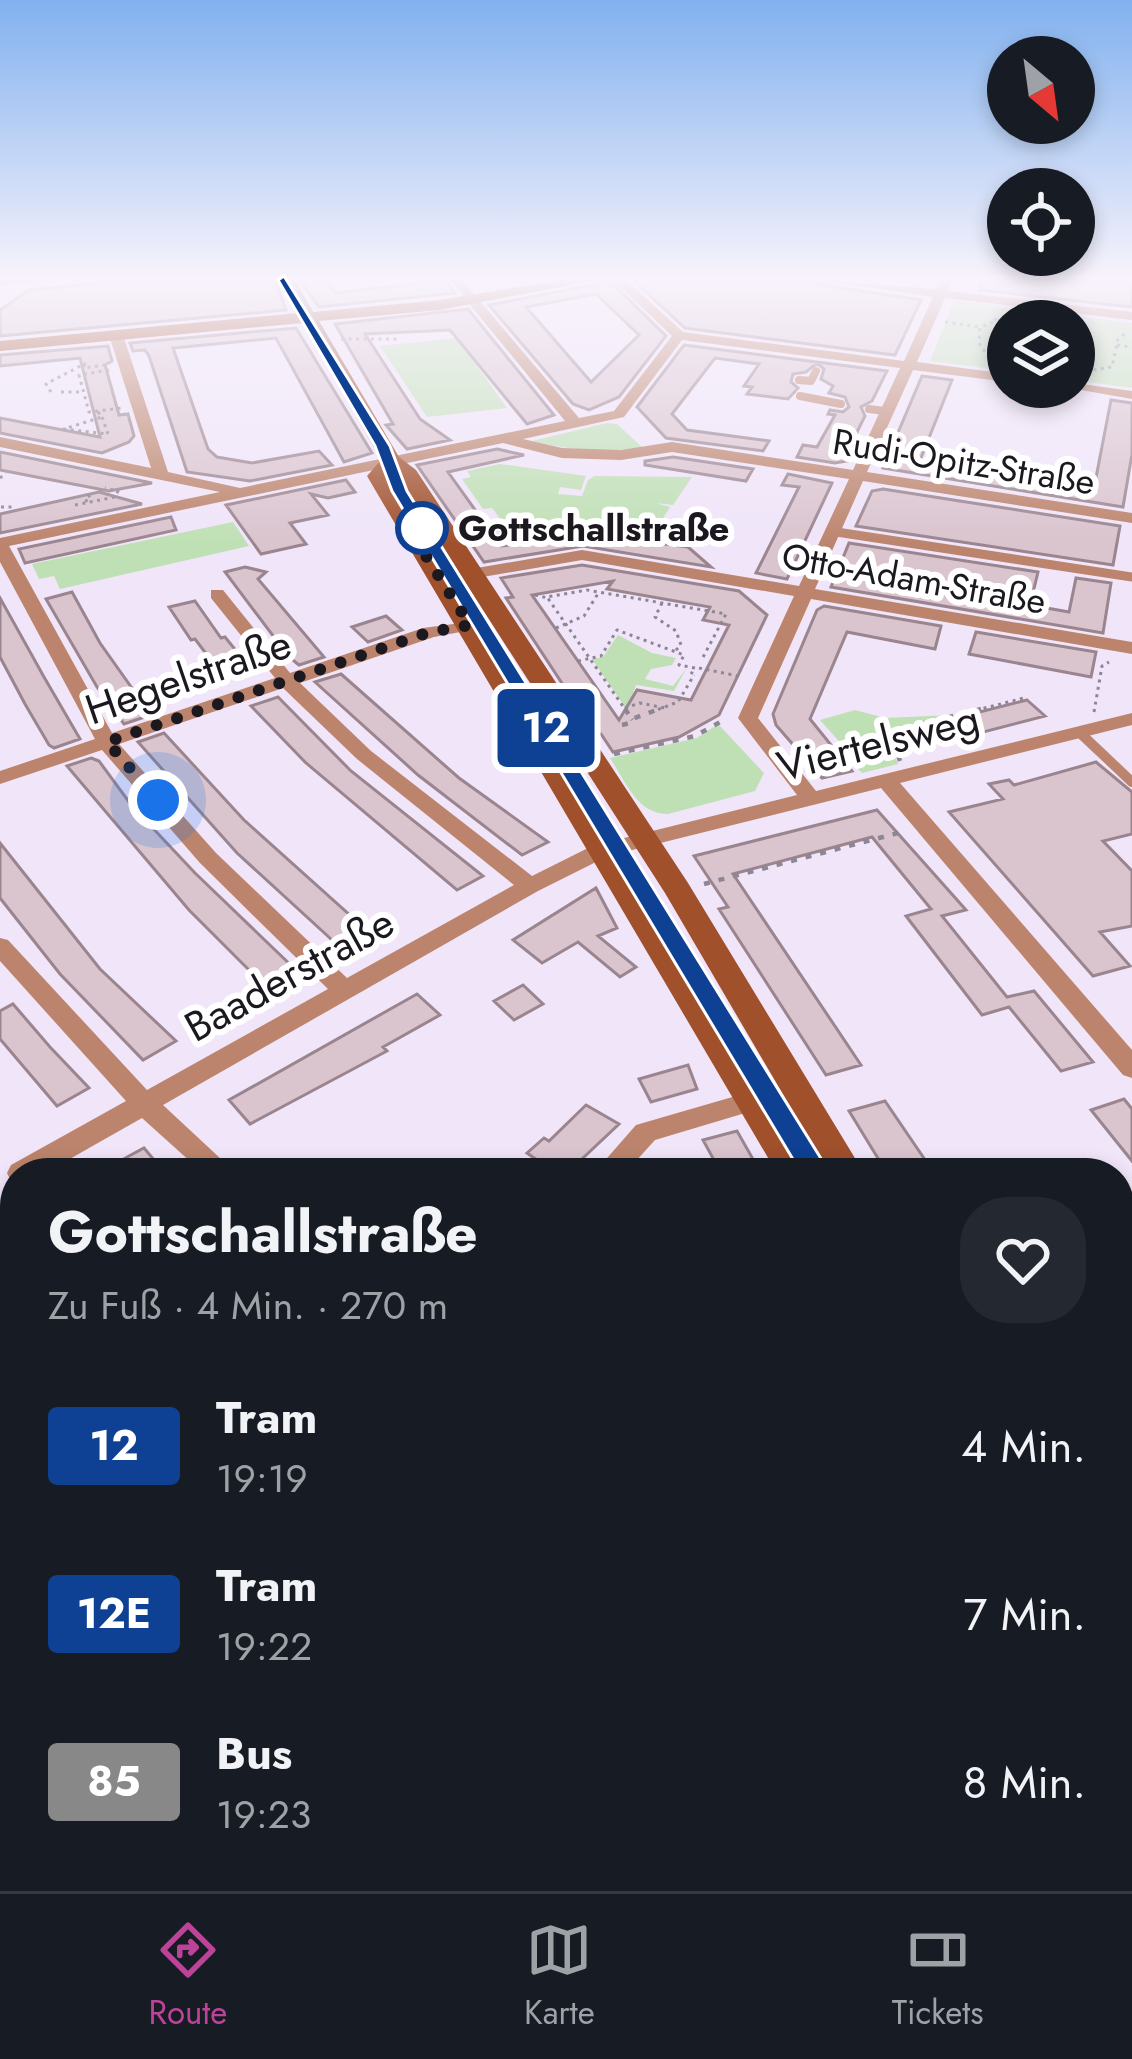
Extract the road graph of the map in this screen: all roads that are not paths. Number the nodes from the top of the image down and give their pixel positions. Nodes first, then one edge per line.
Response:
1 (127, 368) edge
2 (339, 368) edge
3 (530, 368) edge
4 (665, 368) edge
5 (905, 368) edge
6 (938, 368) edge
7 (816, 371) dead end
8 (987, 375) edge
9 (799, 380) dead end
10 (1095, 390) edge
11 (1132, 395) edge
12 (800, 396) dead end
13 (842, 404) dead end
14 (575, 423) junction
15 (637, 432) junction
16 (503, 438) junction
17 (0, 442) edge
18 (391, 461) junction
19 (855, 474) junction
20 (165, 475) junction
21 (243, 492) junction
22 (156, 511) junction
23 (1132, 518) edge
24 (830, 531) junction
25 (0, 544) edge
26 (471, 574) junction
27 (1132, 577) edge
28 (803, 592) junction
29 (217, 594) dead end
30 (470, 625) junction
31 (1132, 648) edge
32 (286, 680) junction
33 (1132, 719) edge
34 (1085, 731) junction
35 (107, 742) junction
36 (0, 778) edge
37 (886, 780) junction
38 (1132, 782) edge
39 (811, 799) junction
40 (643, 839) junction
41 (600, 851) junction
42 (530, 886) junction
43 (0, 946) edge
44 (345, 991) junction
45 (1132, 1069) edge
46 (753, 1101) junction
47 (144, 1104) junction
48 (48, 1158) edge
49 (206, 1158) edge
50 (622, 1158) edge
51 (786, 1158) edge
52 (838, 1158) edge

1 - 20 street
2 - 18 main road
3 - 14 street
4 - 15 street
5 - 19 street
6 - 8 street
7 - 9 lane
10 - 11 street
12 - 13 lane
14 - 15 street
14 - 16 street
15 - 16 street, Rudi-Opitz-Straße
15 - 19 street, Rudi-Opitz-Straße
16 - 18 street
17 - 20 street
18 - 21 street
18 - 26 main road
18 - 30 main road
19 - 23 street, Rudi-Opitz-Straße
19 - 24 street
20 - 21 street
20 - 22 street
21 - 22 street
22 - 25 street
24 - 27 lane
24 - 28 street
25 - 35 street
26 - 28 street, Otto-Adam-Straße
26 - 40 main road
28 - 31 street, Otto-Adam-Straße
28 - 39 street
29 - 32 street
30 - 32 street, Hegelstraße
30 - 41 main road
32 - 35 street, Hegelstraße
32 - 42 street
33 - 34 street, Viertelsweg
34 - 37 street, Viertelsweg
34 - 38 lane
35 - 36 street, Hegelstraße
35 - 44 street
37 - 39 street, Viertelsweg
37 - 45 street
39 - 40 street, Viertelsweg
40 - 41 street, Viertelsweg
40 - 52 main road
41 - 42 street, Baaderstraße
41 - 46 main road
42 - 44 street, Baaderstraße
43 - 47 street
44 - 47 street, Baaderstraße
46 - 50 street
46 - 51 main road
47 - 48 street, Baaderstraße
47 - 49 street

